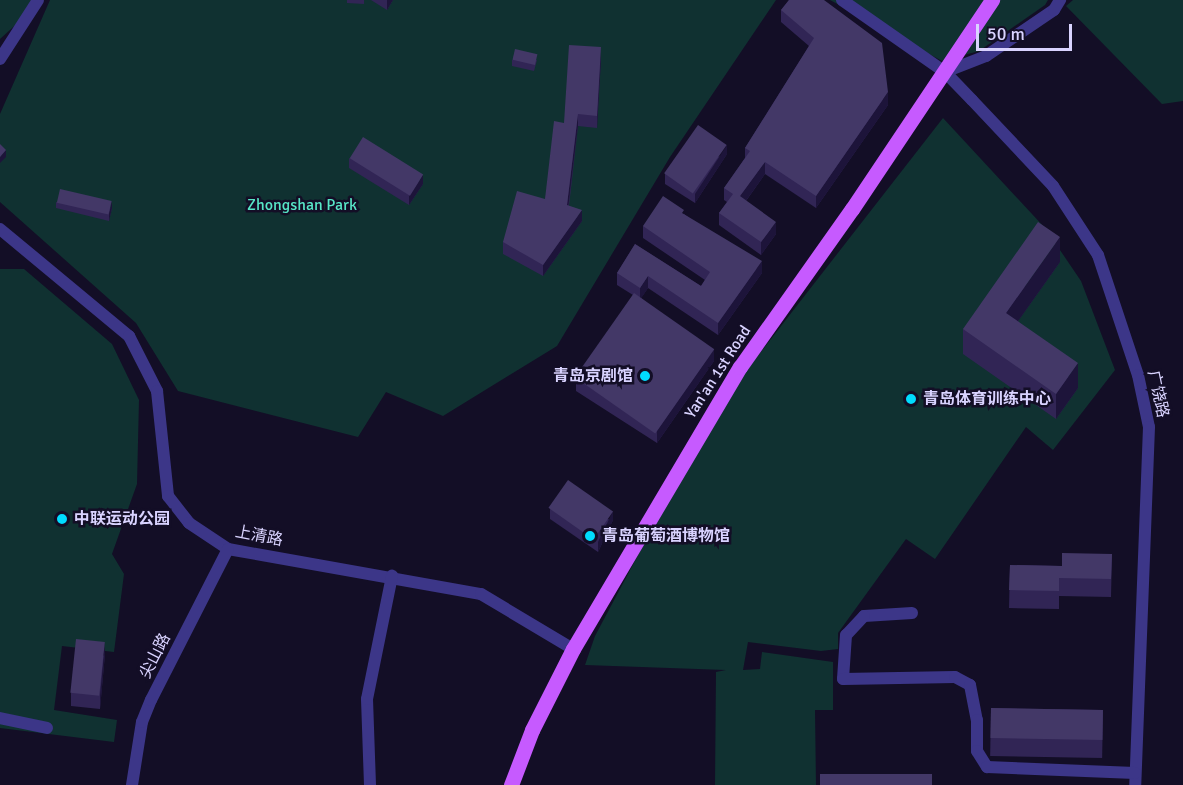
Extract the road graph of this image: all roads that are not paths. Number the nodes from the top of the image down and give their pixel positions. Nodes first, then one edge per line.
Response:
1 (38, 0) edge
2 (842, 0) edge
3 (992, 0) edge
4 (1060, 0) edge
5 (0, 59) edge
6 (945, 72) junction
7 (0, 229) edge
8 (228, 549) junction
9 (392, 576) junction
10 (912, 613) dead end
11 (573, 649) junction
12 (0, 718) edge
13 (47, 728) dead end
14 (1135, 779) edge
15 (132, 785) edge
16 (370, 785) edge
17 (511, 785) edge

1 - 5 street
2 - 6 street, 广饶路
3 - 6 main road, Yan'an 1st Road
4 - 6 street
6 - 11 main road, Yan'an 1st Road
6 - 14 street, 广饶路
7 - 8 street, 上清路
8 - 9 street, 上清路
8 - 15 street, 尖山路
9 - 11 street, 上清路
9 - 16 street
10 - 14 street
11 - 17 main road, Yan'an 1st Road
12 - 13 street

